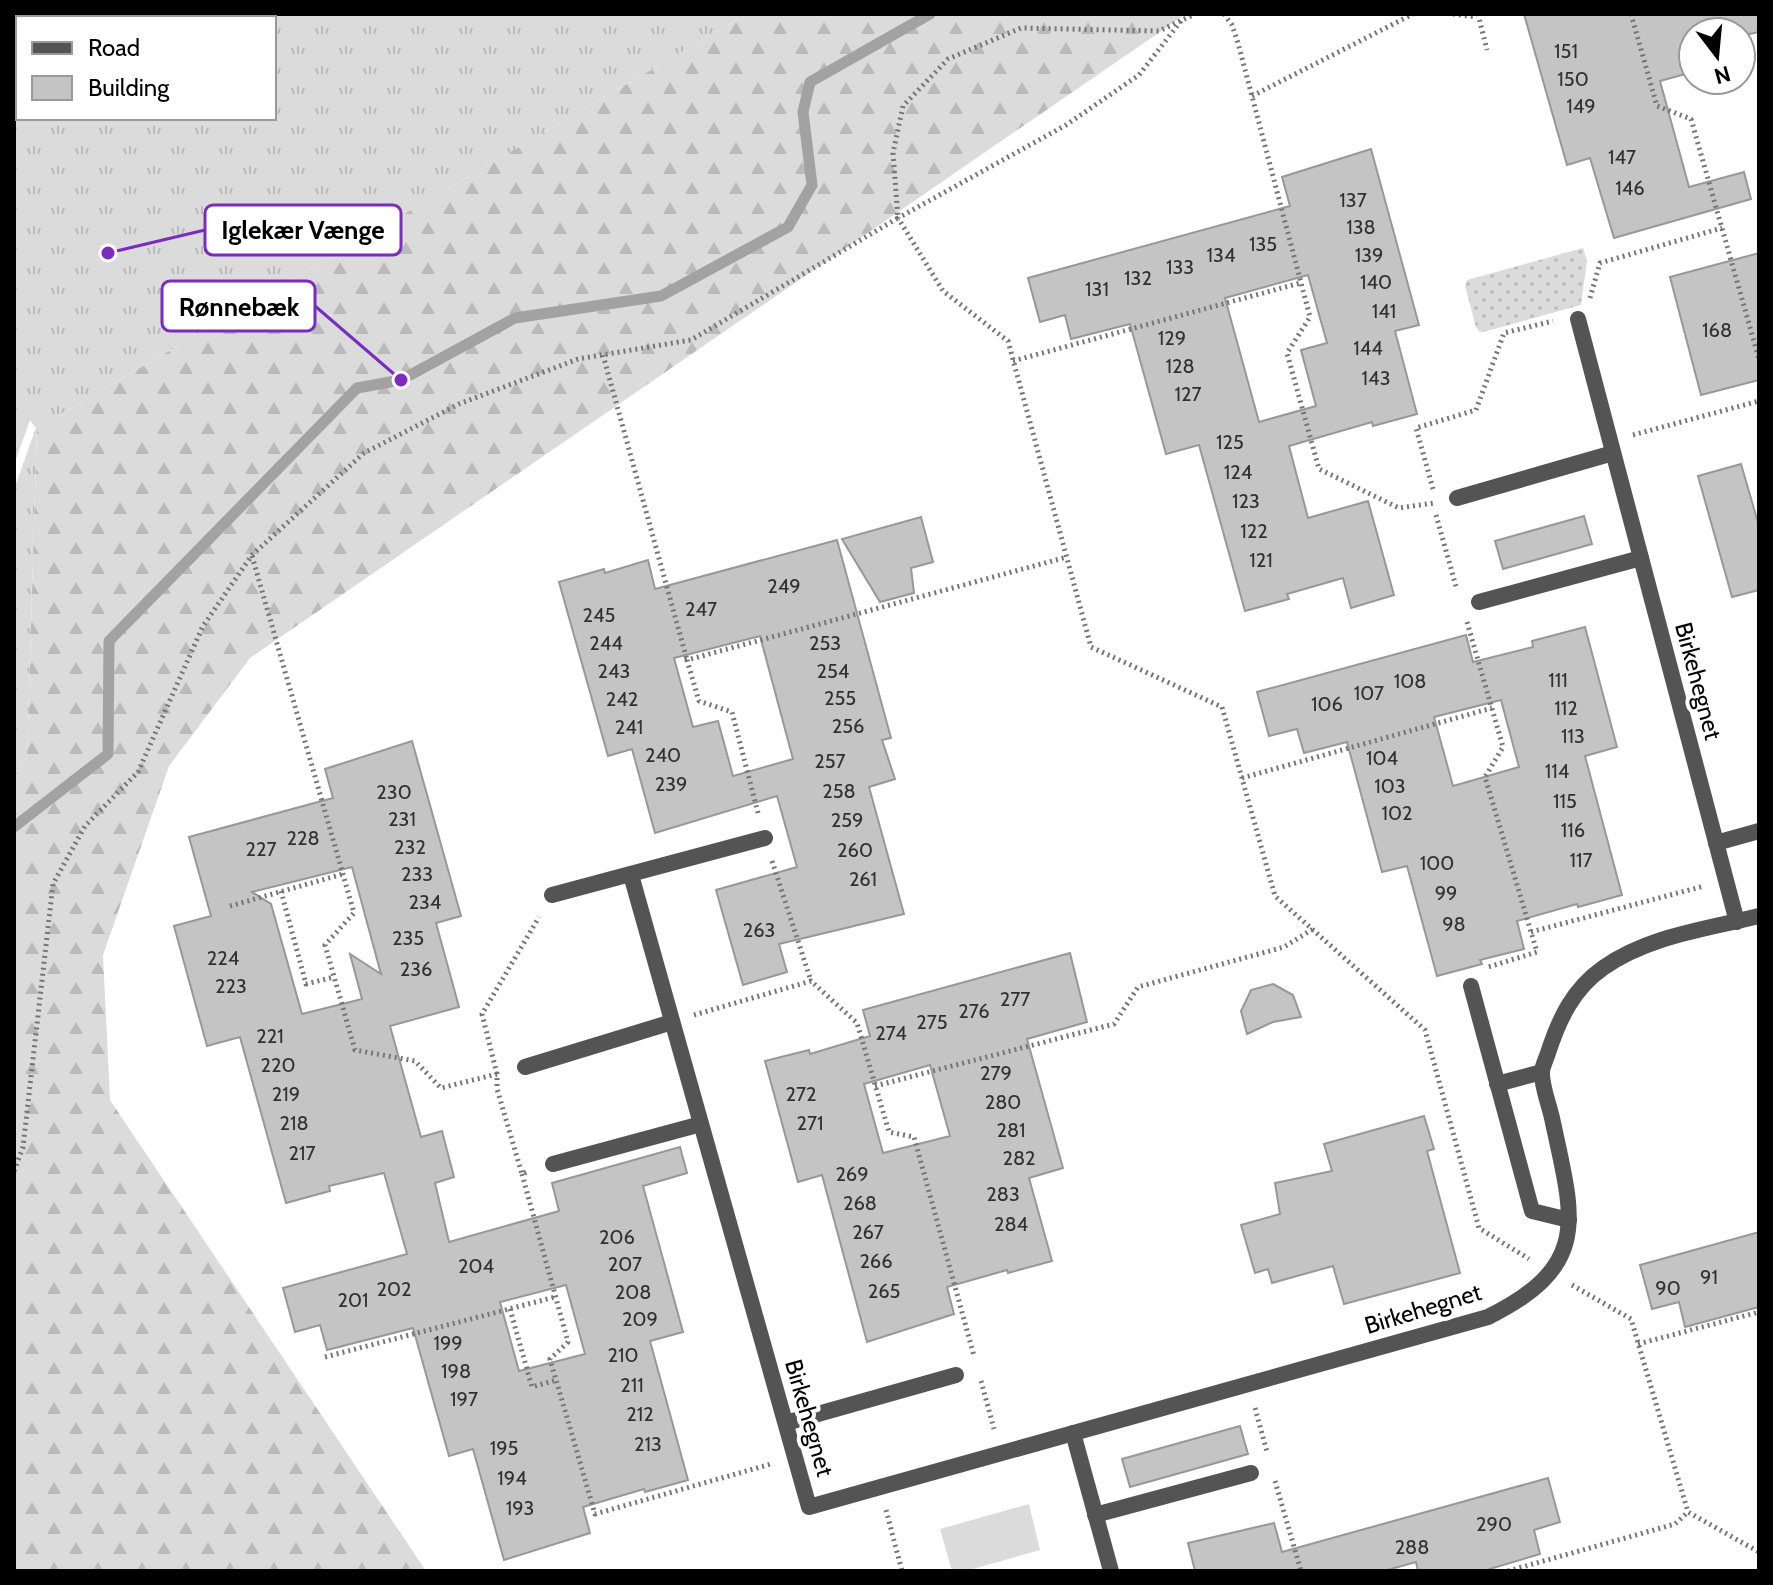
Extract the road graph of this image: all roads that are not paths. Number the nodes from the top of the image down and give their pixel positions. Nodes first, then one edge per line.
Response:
1 (1578, 319) road end
2 (1611, 447) junction
3 (1457, 498) dead end
4 (1641, 558) junction
5 (1479, 602) dead end
6 (1759, 831) edge
7 (765, 838) road end
8 (1716, 843) junction
9 (631, 875) junction
10 (552, 895) road end
11 (1759, 916) edge
12 (1737, 922) junction
13 (1471, 986) road end
14 (672, 1022) junction
15 (525, 1067) road end
16 (1542, 1072) junction
17 (1497, 1084) junction
18 (701, 1124) junction
19 (553, 1164) road end
20 (1569, 1220) junction
21 (956, 1375) dead end
22 (786, 1423) junction
23 (1073, 1433) junction
24 (1251, 1473) dead end
25 (1095, 1515) junction
26 (1111, 1571) edge

1 - 2 street, Birkehegnet
2 - 3 street
2 - 4 street, Birkehegnet
4 - 5 street
4 - 8 street, Birkehegnet
6 - 8 street
7 - 9 street
8 - 12 street, Birkehegnet
9 - 10 street
9 - 14 street, Birkehegnet
11 - 12 street
12 - 16 street
13 - 17 street
14 - 15 street
14 - 18 street, Birkehegnet
16 - 17 street
16 - 20 street, Birkehegnet
17 - 20 street
18 - 19 street
18 - 22 street, Birkehegnet
20 - 23 street, Birkehegnet
21 - 22 street
22 - 23 street, Birkehegnet
23 - 25 street
24 - 25 street
25 - 26 street

